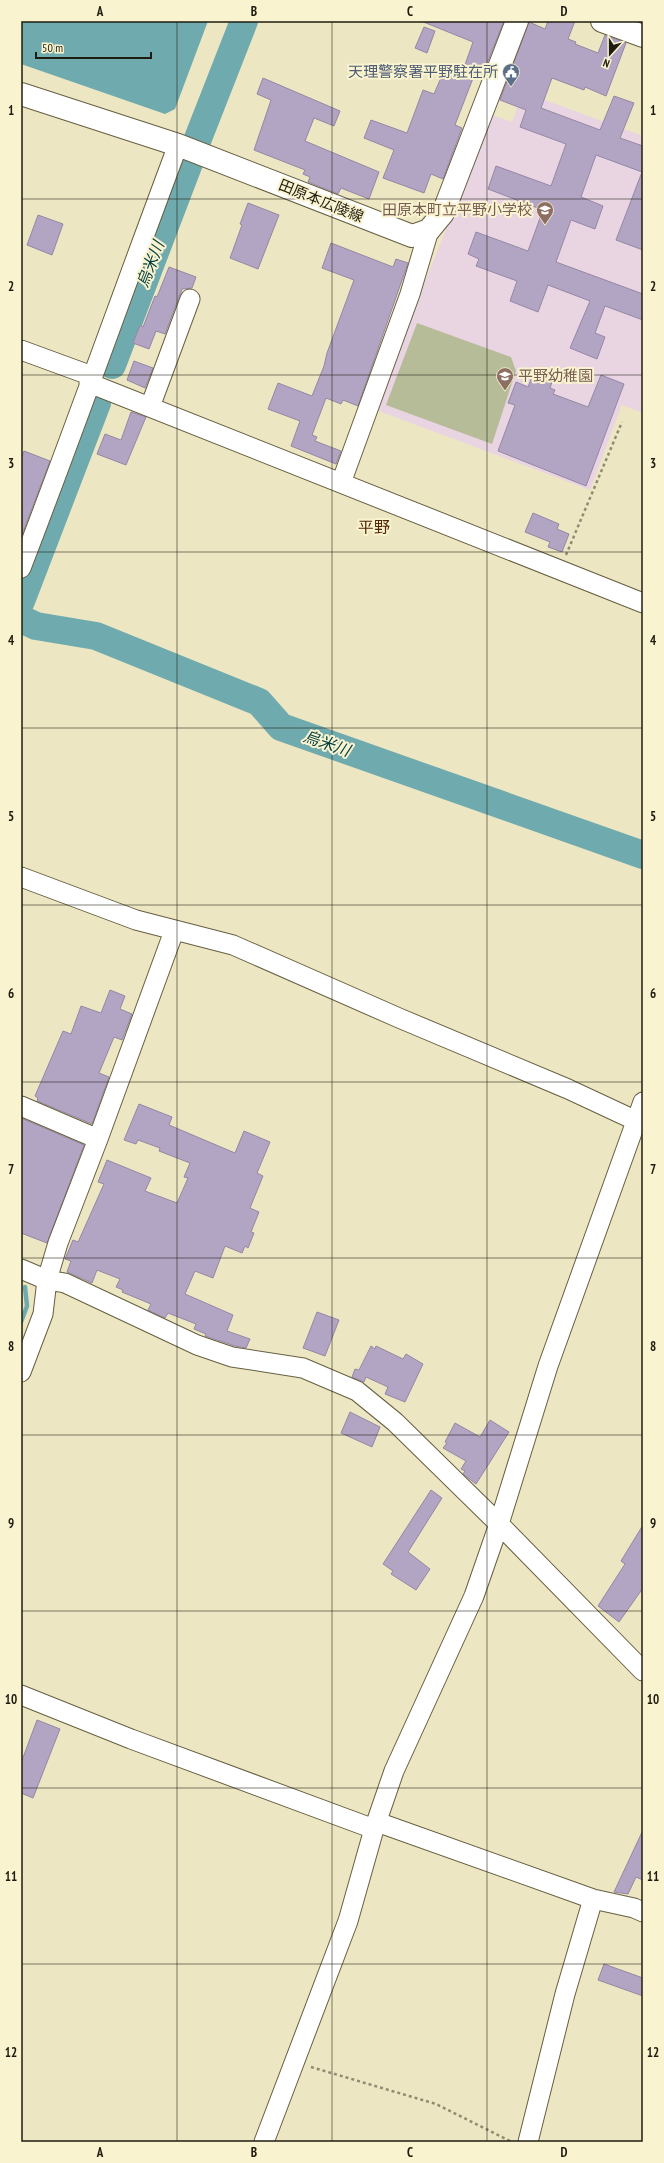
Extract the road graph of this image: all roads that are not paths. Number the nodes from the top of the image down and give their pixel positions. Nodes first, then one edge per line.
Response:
1 (517, 21) edge
2 (602, 21) edge
3 (643, 36) edge
4 (21, 94) edge
5 (178, 145) junction
6 (429, 230) junction
7 (190, 299) dead end
8 (21, 350) edge
9 (90, 380) junction
10 (150, 407) junction
11 (341, 483) junction
12 (21, 568) edge
13 (643, 603) edge
14 (21, 877) edge
15 (174, 931) junction
16 (643, 1102) edge
17 (21, 1106) edge
18 (639, 1123) edge
19 (98, 1138) junction
20 (21, 1269) edge
21 (47, 1280) junction
22 (21, 1372) edge
23 (499, 1524) junction
24 (643, 1671) edge
25 (21, 1695) edge
26 (375, 1825) junction
27 (593, 1899) junction
28 (643, 1912) edge
29 (264, 2142) edge
30 (528, 2142) edge

1 - 6 main road
2 - 3 main road
4 - 5 main road, 田原本広陵線
5 - 6 main road, 田原本広陵線
5 - 9 street
6 - 11 street
7 - 10 street
8 - 9 street
9 - 10 street
9 - 12 street
10 - 11 street
11 - 13 street
14 - 15 street
15 - 18 street
15 - 19 street
16 - 18 street
17 - 19 street
18 - 23 street
19 - 21 street
20 - 21 street
21 - 22 street
21 - 23 street
23 - 24 street
23 - 26 street
25 - 26 street
26 - 27 street
26 - 29 street
27 - 28 street
27 - 30 street

